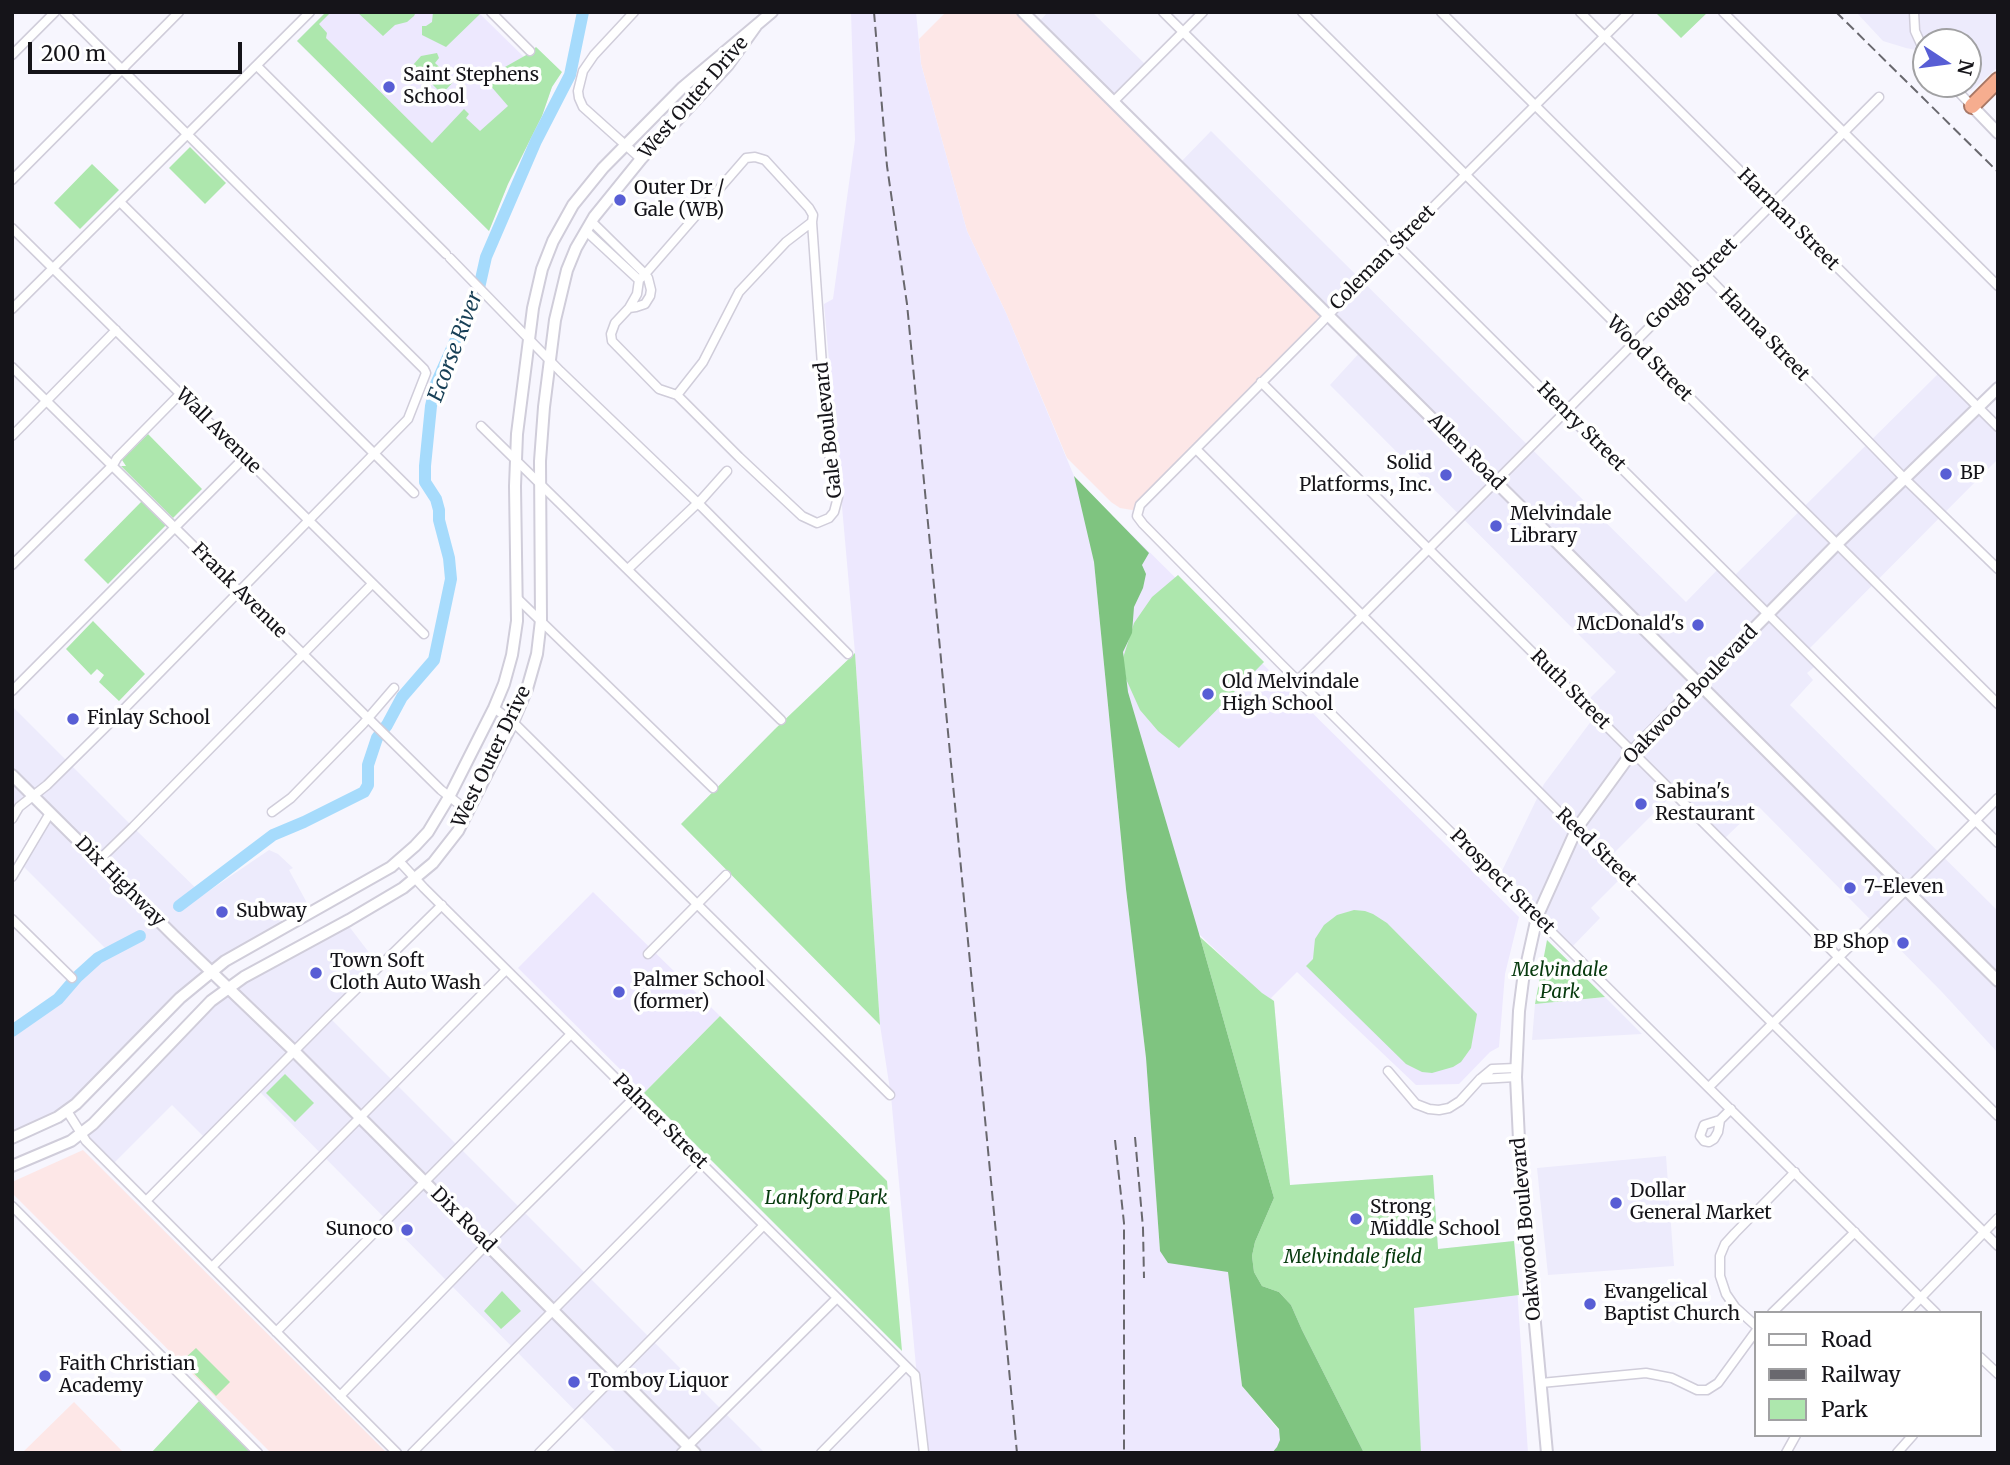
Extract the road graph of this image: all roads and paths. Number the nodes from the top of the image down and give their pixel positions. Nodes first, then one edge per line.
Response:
1 (55, 12) edge
2 (64, 12) edge
3 (179, 12) edge
4 (310, 12) edge
5 (634, 12) edge
6 (772, 12) edge
7 (1023, 12) edge
8 (1163, 12) edge
9 (1203, 12) edge
10 (1302, 12) edge
11 (1441, 12) edge
12 (1580, 12) edge
13 (1629, 12) edge
14 (1723, 12) edge
15 (492, 13) edge
16 (756, 26) junction
17 (1183, 33) junction
18 (1604, 36) junction
19 (530, 51) dead end
20 (12, 55) edge
21 (257, 66) junction
22 (123, 69) junction
23 (1998, 80) edge
24 (1879, 97) dead end
25 (1964, 98) edge
26 (1113, 102) junction
27 (1535, 106) junction
28 (1972, 106) junction
29 (1998, 132) edge
30 (188, 133) junction
31 (1844, 133) junction
32 (625, 146) junction
33 (641, 159) junction
34 (1466, 176) junction
35 (12, 180) edge
36 (120, 202) junction
37 (1773, 204) junction
38 (812, 222) junction
39 (588, 226) junction
40 (12, 228) edge
41 (1396, 244) junction
42 (53, 268) junction
43 (1703, 273) junction
44 (642, 277) junction
45 (1998, 286) edge
46 (629, 307) junction
47 (12, 309) edge
48 (1327, 315) junction
49 (116, 330) junction
50 (528, 338) junction
51 (1634, 344) junction
52 (550, 360) junction
53 (12, 367) edge
54 (1261, 383) junction
55 (1998, 388) edge
56 (180, 394) junction
57 (677, 395) junction
58 (47, 401) junction
59 (1978, 408) junction
60 (1565, 412) junction
61 (481, 426) dead end
62 (1998, 427) edge
63 (12, 436) edge
64 (1196, 449) junction
65 (373, 454) junction
66 (244, 458) junction
67 (516, 459) junction
68 (113, 465) junction
69 (727, 471) dead end
70 (1905, 479) junction
71 (539, 481) junction
72 (1496, 483) junction
73 (414, 493) dead end
74 (697, 503) junction
75 (1140, 505) joint
76 (309, 521) junction
77 (175, 528) junction
78 (1836, 545) junction
79 (1430, 549) junction
80 (12, 565) edge
81 (628, 569) junction
82 (1998, 569) edge
83 (372, 584) junction
84 (240, 591) junction
85 (517, 598) junction
86 (1769, 614) junction
87 (1363, 615) junction
88 (541, 620) junction
89 (424, 634) dead end
90 (303, 654) junction
91 (848, 654) dead end
92 (1298, 680) junction
93 (1699, 684) junction
94 (394, 688) dead end
95 (12, 691) edge
96 (1998, 704) edge
97 (494, 708) junction
98 (367, 718) junction
99 (781, 720) dead end
100 (513, 722) junction
101 (1633, 751) junction
102 (12, 775) edge
103 (713, 789) dead end
104 (34, 797) junction
105 (449, 797) junction
106 (1998, 798) edge
107 (272, 812) dead end
108 (468, 812) junction
109 (50, 813) junction
110 (12, 819) edge
111 (1975, 821) junction
112 (1577, 828) junction
113 (1998, 843) edge
114 (98, 861) junction
115 (399, 861) junction
116 (726, 875) dead end
117 (12, 877) edge
118 (415, 878) junction
119 (1905, 889) junction
120 (442, 905) junction
121 (697, 905) junction
122 (1537, 917) junction
123 (12, 919) edge
124 (246, 949) junction
125 (648, 954) dead end
126 (1839, 956) junction
127 (256, 970) junction
128 (506, 970) junction
129 (211, 972) junction
130 (72, 978) dead end
131 (1998, 981) edge
132 (228, 989) junction
133 (180, 998) junction
134 (197, 1016) junction
135 (1773, 1022) junction
136 (571, 1034) junction
137 (137, 1043) junction
138 (294, 1051) junction
139 (153, 1060) junction
140 (1388, 1071) dead end
141 (1516, 1073) junction
142 (1709, 1087) junction
143 (890, 1095) dead end
144 (635, 1097) junction
145 (1731, 1109) junction
146 (67, 1111) junction
147 (1998, 1116) edge
148 (360, 1117) junction
149 (1720, 1120) dead end
150 (81, 1133) junction
151 (12, 1138) edge
152 (700, 1162) junction
153 (12, 1166) edge
154 (1795, 1172) junction
155 (424, 1181) junction
156 (146, 1201) junction
157 (12, 1206) edge
158 (1998, 1218) edge
159 (764, 1225) junction
160 (1855, 1232) junction
161 (1984, 1232) junction
162 (487, 1244) junction
163 (1998, 1246) edge
164 (212, 1267) junction
165 (836, 1297) junction
166 (1921, 1298) junction
167 (553, 1310) junction
168 (1774, 1311) edge
169 (1908, 1311) edge
170 (1934, 1311) edge
171 (1755, 1328) edge
172 (1755, 1330) edge
173 (276, 1332) junction
174 (1982, 1362) edge
175 (906, 1366) junction
176 (617, 1374) junction
177 (1998, 1374) edge
178 (1541, 1383) junction
179 (340, 1396) junction
180 (1796, 1437) edge
181 (1911, 1437) edge
182 (689, 1450) edge
183 (258, 1453) edge
184 (397, 1453) edge
185 (412, 1453) edge
186 (539, 1453) edge
187 (821, 1453) edge
188 (924, 1453) edge
189 (1547, 1453) edge
190 (1786, 1453) edge
191 (1896, 1453) edge

1 - 20 street
2 - 22 street
3 - 22 street
4 - 21 street
5 - 32 street
6 - 16 main road
7 - 26 main road, Allen Road
8 - 17 street, Henry Street
9 - 17 street
10 - 34 street, Wood Street
11 - 27 street, Hanna Street
12 - 18 street, Harman Street
13 - 18 street, Coleman Street
14 - 31 street
15 - 19 street
16 - 32 main road, West Outer Drive
16 - 33 main road, West Outer Drive
17 - 26 street
17 - 41 street, Henry Street
18 - 27 street, Coleman Street
18 - 37 street, Harman Street
21 - 30 street
21 - 50 street
22 - 30 street
22 - 35 street
23 - 28 highway
24 - 31 street, Gough Street
25 - 28 street
26 - 48 main road, Allen Road
27 - 34 street, Coleman Street
27 - 43 street, Hanna Street
28 - 29 main road
30 - 36 street
30 - 65 street
31 - 37 street, Gough Street
31 - 45 street
32 - 33 street
32 - 50 main road, West Outer Drive
33 - 39 main road, West Outer Drive
34 - 41 street, Coleman Street
34 - 51 street, Wood Street
36 - 42 street
36 - 65 street
37 - 43 street, Gough Street
37 - 59 street, Harman Street
38 - 44 street, Gale Boulevard
38 - 57 street
38 - 57 street, Gale Boulevard
39 - 44 street
39 - 52 main road, West Outer Drive
40 - 42 street, Wall Avenue
41 - 48 street, Coleman Street
41 - 60 street, Henry Street
42 - 47 street
42 - 49 street, Wall Avenue
43 - 51 street, Gough Street
43 - 70 street, Hanna Street
44 - 46 street, Gale Boulevard
44 - 46 street, Gale Boulevard
46 - 57 street, Gale Boulevard
48 - 54 street, Coleman Street
48 - 72 main road, Allen Road
49 - 56 street, Wall Avenue
49 - 58 street
50 - 52 street
50 - 67 main road, West Outer Drive
51 - 60 street, Gough Street
51 - 78 street, Wood Street
52 - 71 main road, West Outer Drive
52 - 74 street
53 - 58 street, Frank Avenue
54 - 64 street, Coleman Street
54 - 79 street, Ruth Street
55 - 59 main road, Oakwood Boulevard
56 - 66 street, Wall Avenue
56 - 68 street
58 - 63 street
58 - 68 street, Frank Avenue
59 - 62 street, Harman Street
59 - 70 main road, Oakwood Boulevard
60 - 72 street, Gough Street
60 - 86 street, Henry Street
61 - 67 street
64 - 75 street, Coleman Street
64 - 87 street, Reed Street
65 - 73 street
65 - 76 street
66 - 76 street, Wall Avenue
66 - 77 street
67 - 71 street
67 - 85 main road, West Outer Drive
68 - 77 street, Frank Avenue
68 - 80 street
69 - 74 street
70 - 78 main road, Oakwood Boulevard
70 - 82 street, Hanna Street
71 - 81 street
71 - 88 main road, West Outer Drive
72 - 79 street, Gough Street
72 - 93 main road, Allen Road
74 - 81 street
74 - 91 street
75 - 92 street, Prospect Street
76 - 83 street, Wall Avenue
76 - 84 street
77 - 84 street, Frank Avenue
77 - 95 street
78 - 86 main road, Oakwood Boulevard
78 - 96 street, Wood Street
79 - 87 street, Gough Street
79 - 101 street, Ruth Street
81 - 99 street
83 - 89 street, Wall Avenue
83 - 90 street
84 - 90 street, Frank Avenue
84 - 104 street
85 - 88 street
85 - 97 main road, West Outer Drive
86 - 93 main road, Oakwood Boulevard
86 - 111 street, Henry Street
87 - 92 street, Gough Street
87 - 112 street, Reed Street
88 - 100 main road, West Outer Drive
88 - 103 street
90 - 98 street, Frank Avenue
90 - 114 street
92 - 122 street, Prospect Street
93 - 101 main road, Oakwood Boulevard
93 - 119 main road, Allen Road
94 - 98 street
97 - 100 street
97 - 105 main road, West Outer Drive
98 - 105 street, Frank Avenue
98 - 107 street
100 - 108 main road, West Outer Drive
100 - 121 street
101 - 112 main road, Oakwood Boulevard
101 - 126 street, Ruth Street
102 - 104 main road, Dix Highway
104 - 109 main road, Dix Highway
104 - 110 street
105 - 108 street, Frank Avenue
105 - 115 main road, West Outer Drive
106 - 111 street
108 - 118 main road, West Outer Drive
109 - 114 main road, Dix Highway
109 - 117 street
111 - 113 street, Henry Street
111 - 119 street
112 - 122 main road, Oakwood Boulevard
112 - 135 street, Reed Street
114 - 129 main road, Dix Highway
115 - 118 street, Palmer Street
115 - 124 main road, West Outer Drive
116 - 121 street
118 - 120 street, Palmer Street
118 - 127 main road, West Outer Drive
119 - 126 street
119 - 131 main road, Allen Road
120 - 128 street, Palmer Street
120 - 138 street
121 - 125 street
121 - 143 street
122 - 141 main road, Oakwood Boulevard
122 - 142 street, Prospect Street
123 - 130 street
124 - 127 main road
124 - 129 main road, West Outer Drive
126 - 135 street
126 - 147 street, Ruth Street
127 - 132 main road, West Outer Drive
128 - 136 street, Palmer Street
128 - 148 street
129 - 132 main road, Dix Highway
129 - 133 main road, West Outer Drive
132 - 134 main road, West Outer Drive
132 - 138 main road, Dix Road
133 - 134 main road
133 - 137 main road, West Outer Drive
134 - 139 main road, West Outer Drive
135 - 142 street
135 - 161 street, Reed Street
136 - 144 street, Palmer Street
136 - 155 street
137 - 139 main road
137 - 146 main road, West Outer Drive
138 - 148 main road, Dix Road
138 - 156 street
139 - 150 main road, West Outer Drive
140 - 141 street
141 - 178 main road, Oakwood Boulevard
142 - 145 street, Prospect Street
144 - 152 street, Palmer Street
144 - 162 street
145 - 149 street
145 - 154 street, Prospect Street
146 - 150 street
146 - 151 main road, West Outer Drive
148 - 155 main road, Dix Road
148 - 164 street
150 - 153 main road, West Outer Drive
150 - 156 street
152 - 159 street, Palmer Street
152 - 167 street
154 - 160 street, Prospect Street
154 - 171 street
155 - 162 main road, Dix Road
155 - 173 street
156 - 164 street
157 - 183 street
158 - 161 street
159 - 165 street, Palmer Street
159 - 176 street
160 - 166 street, Prospect Street
160 - 168 street
161 - 163 street, Reed Street
161 - 166 street
162 - 167 main road, Dix Road
162 - 179 street
164 - 173 street
165 - 175 street, Palmer Street
165 - 182 street
166 - 169 street
166 - 170 street, Prospect Street
167 - 176 main road, Dix Road
167 - 185 street
172 - 178 street
173 - 179 street
174 - 177 street
175 - 187 street
175 - 188 street
176 - 182 main road, Dix Road
176 - 186 street
178 - 189 main road, Oakwood Boulevard
179 - 184 street
180 - 190 street
181 - 191 street

